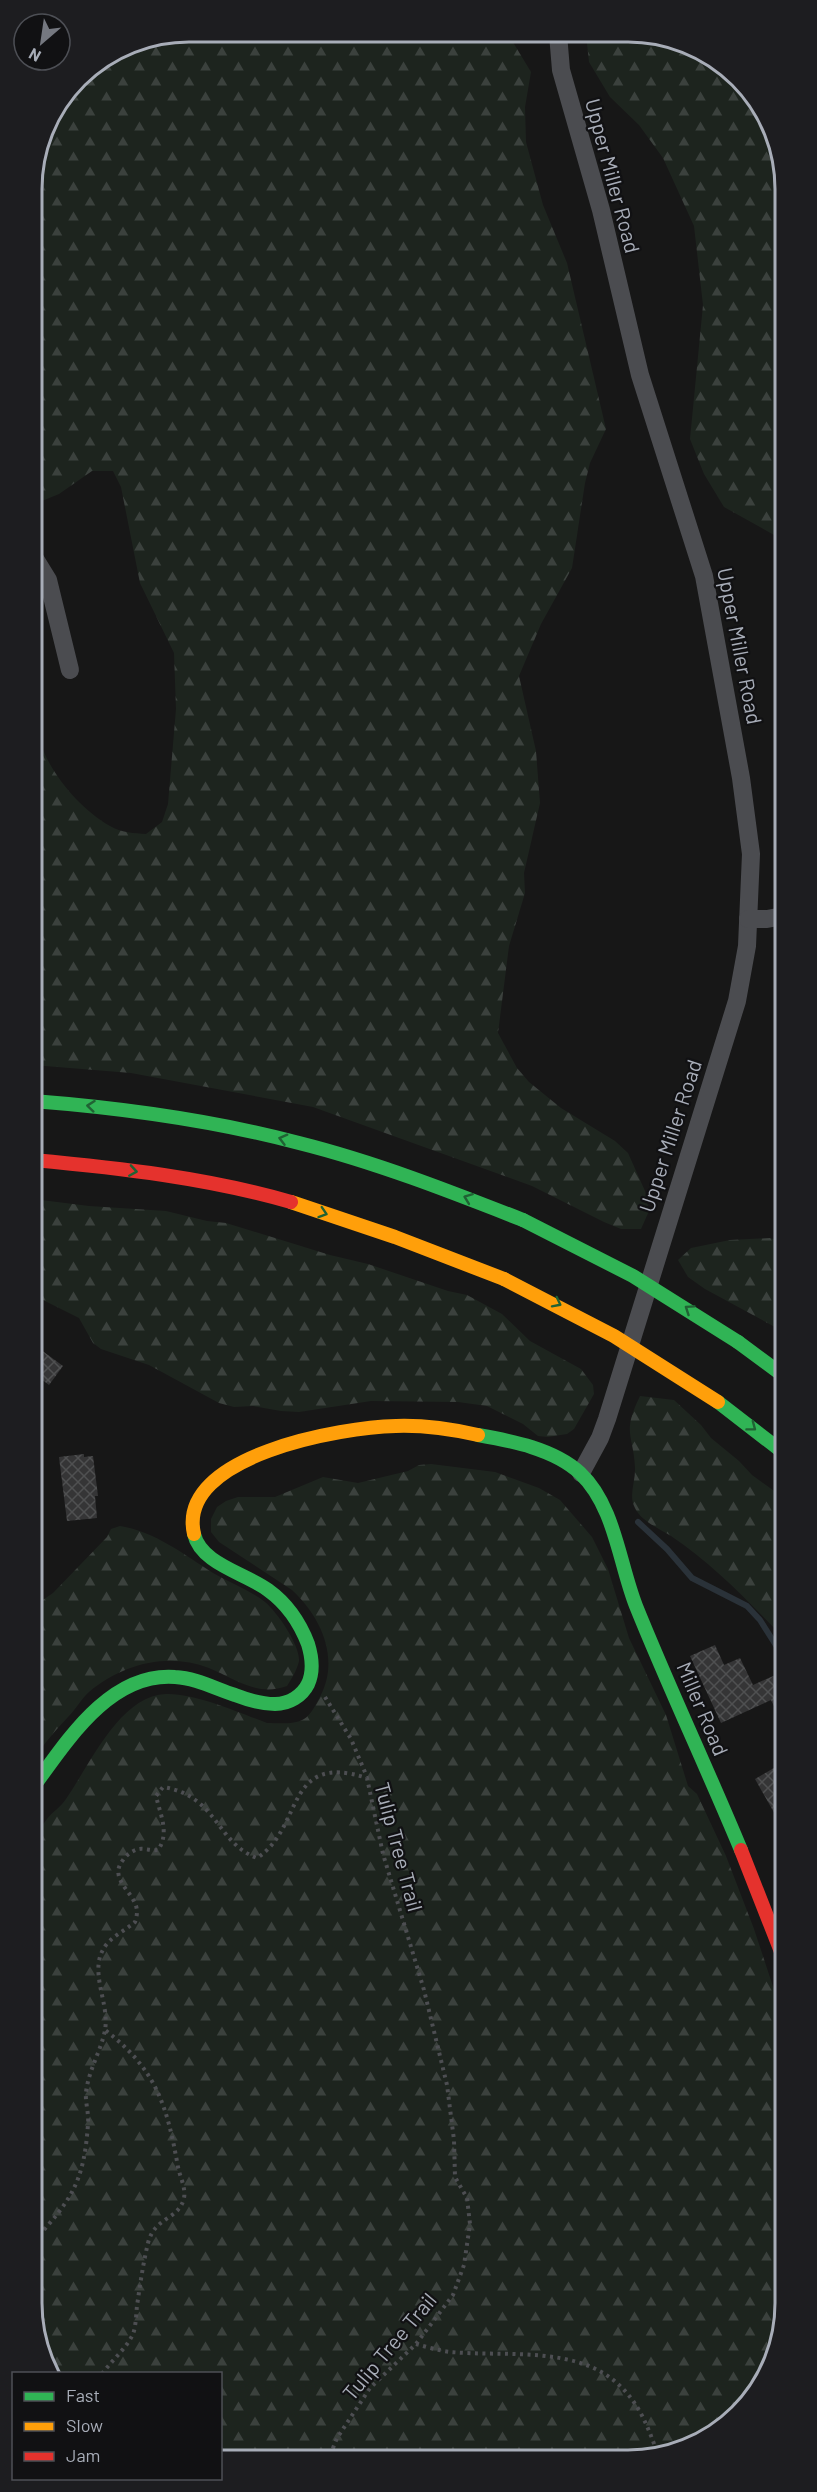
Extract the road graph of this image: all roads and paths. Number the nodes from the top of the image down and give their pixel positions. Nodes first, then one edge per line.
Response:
1 (559, 42) edge
2 (42, 570) edge
3 (70, 670) dead end
4 (775, 918) edge
5 (748, 919) junction
6 (42, 1102) edge
7 (42, 1161) edge
8 (775, 1369) edge
9 (775, 1446) edge
10 (580, 1473) junction
11 (317, 1689) dead end
12 (42, 1776) edge
13 (367, 1778) junction
14 (775, 1936) edge
15 (105, 2030) junction
16 (42, 2232) edge
17 (416, 2344) junction
18 (103, 2372) edge
19 (655, 2447) edge
20 (332, 2450) edge

1 - 5 street, Upper Miller Road
2 - 3 street
4 - 5 street
5 - 10 street, Upper Miller Road
8 -> 6 main road, bridge
7 -> 9 main road, bridge
10 - 12 main road
10 - 14 main road, Miller Road
11 - 13 path
13 - 15 path, Tulip Tree Trail
13 - 17 path, Tulip Tree Trail
15 - 16 path, Tulip Tree Trail
15 - 18 path
17 - 19 path
17 - 20 path, Tulip Tree Trail

